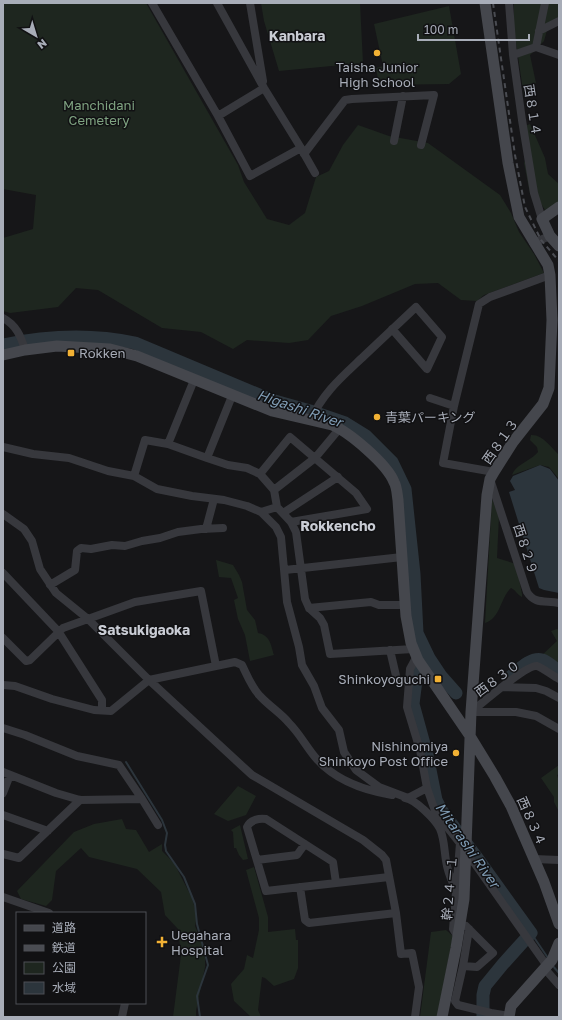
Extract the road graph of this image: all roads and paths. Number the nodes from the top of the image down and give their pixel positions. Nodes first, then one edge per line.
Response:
1 (152, 3) edge
2 (217, 3) edge
3 (250, 3) edge
4 (485, 3) edge
5 (509, 3) edge
6 (545, 3) edge
7 (559, 21) edge
8 (539, 31) junction
9 (536, 47) junction
10 (513, 54) junction
11 (559, 55) edge
12 (264, 88) junction
13 (403, 96) junction
14 (218, 116) junction
15 (394, 141) dead end
16 (421, 145) dead end
17 (302, 151) junction
18 (315, 173) dead end
19 (559, 207) edge
20 (542, 219) junction
21 (550, 236) junction
22 (533, 242) junction
23 (559, 246) edge
24 (550, 275) junction
25 (3, 318) edge
26 (392, 329) junction
27 (23, 344) junction
28 (3, 355) edge
29 (555, 365) edge
30 (194, 380) junction
31 (232, 396) junction
32 (430, 398) dead end
33 (454, 406) junction
34 (312, 420) junction
35 (340, 428) junction
36 (168, 444) junction
37 (3, 447) edge
38 (207, 458) junction
39 (315, 458) junction
40 (260, 474) junction
41 (492, 475) junction
42 (134, 476) junction
43 (338, 477) junction
44 (274, 490) junction
45 (214, 499) junction
46 (277, 507) junction
47 (261, 512) junction
48 (283, 513) junction
49 (3, 514) edge
50 (291, 522) junction
51 (206, 528) junction
52 (223, 528) dead end
53 (402, 556) junction
54 (300, 568) junction
55 (285, 570) junction
56 (3, 573) edge
57 (50, 585) junction
58 (559, 603) edge
59 (405, 605) junction
60 (309, 608) junction
61 (88, 620) junction
62 (58, 631) junction
63 (3, 638) edge
64 (390, 650) junction
65 (418, 659) junction
66 (216, 666) junction
67 (559, 679) edge
68 (149, 680) junction
69 (409, 682) junction
70 (3, 685) edge
71 (503, 687) junction
72 (559, 698) edge
73 (102, 710) junction
74 (471, 712) junction
75 (3, 728) edge
76 (559, 729) edge
77 (470, 736) junction
78 (6, 774) edge
79 (427, 788) junction
80 (3, 793) edge
81 (408, 798) junction
82 (142, 799) junction
83 (80, 800) junction
84 (3, 816) edge
85 (158, 825) dead end
86 (442, 825) junction
87 (48, 831) junction
88 (305, 844) junction
89 (465, 848) junction
90 (3, 854) edge
91 (534, 859) junction
92 (257, 860) junction
93 (559, 860) edge
94 (389, 877) junction
95 (336, 883) junction
96 (300, 887) junction
97 (457, 892) junction
98 (3, 897) edge
99 (46, 912) edge
100 (396, 913) junction
101 (559, 924) edge
102 (465, 925) junction
103 (458, 937) junction
104 (559, 943) edge
105 (548, 965) junction
106 (463, 966) junction
107 (559, 985) edge
108 (125, 1004) edge
109 (122, 1017) edge
110 (414, 1017) edge
111 (442, 1017) edge
112 (508, 1017) edge

1 - 14 street
2 - 12 street
3 - 12 street
4 - 22 street, 西８１３
5 - 10 street, 西８１４
6 - 8 street
7 - 8 street
8 - 9 street
9 - 10 street
9 - 11 street
10 - 20 street, 西８１４
12 - 14 street
12 - 17 street
13 - 15 street
13 - 16 street
13 - 17 street
14 - 17 street
17 - 18 street
19 - 20 street
20 - 21 street
21 - 22 street
21 - 23 street
22 - 24 street, 西８１３
24 - 29 street, 西８１３
24 - 33 street
25 - 27 street
26 - 26 street
26 - 34 street
27 - 28 street
27 - 30 street
29 - 41 street, 西８１３
30 - 31 street
30 - 36 street
31 - 34 street
31 - 38 street
32 - 33 street
33 - 41 street
34 - 35 street
35 - 39 street
35 - 53 street
36 - 38 street
36 - 42 street
37 - 42 street
38 - 40 street
39 - 40 street
39 - 43 street
39 - 44 street
40 - 44 street
41 - 58 street, 西８２９
41 - 74 street, 西８１３
42 - 45 street
43 - 48 street
43 - 50 street
44 - 46 street
45 - 47 street
45 - 51 street
46 - 47 street
46 - 48 street
47 - 55 street
48 - 50 street
49 - 57 street
50 - 54 street
51 - 52 street
51 - 57 street
53 - 54 street
53 - 59 street
54 - 55 street
54 - 60 street
55 - 81 street
56 - 62 street
57 - 61 street
59 - 60 street
59 - 65 street
60 - 64 street
61 - 62 street
61 - 66 street
61 - 68 street
62 - 63 street
62 - 73 street
64 - 65 street
64 - 69 street
65 - 69 street
65 - 77 street, 西８３４
66 - 68 street
66 - 81 street
67 - 71 street, 西８３０
68 - 73 street
68 - 94 street
69 - 79 street
70 - 73 street
71 - 72 street
71 - 74 street, 西８３０
74 - 76 street
74 - 77 street, 幹２４－１
75 - 82 street
77 - 89 street, 幹２４－１
77 - 91 street, 西８３４
78 - 80 street
78 - 83 street
79 - 81 street
79 - 86 street
81 - 86 street
82 - 83 street
82 - 85 street
83 - 87 street
84 - 87 street
86 - 89 street
86 - 97 street
87 - 90 street
88 - 92 street
88 - 92 street
88 - 95 street
89 - 97 street
89 - 102 street, 幹２４－１
89 - 105 street
91 - 93 street
91 - 101 street, 西８３４
92 - 96 street
94 - 95 street
94 - 100 street
95 - 96 street
96 - 100 street
97 - 103 street
98 - 99 street
100 - 110 street
102 - 103 street, 幹２４－１
102 - 106 street
102 - 106 street
103 - 111 street, 幹２４－１
104 - 105 street
105 - 107 street
105 - 112 street
106 - 112 street
108 - 109 street

